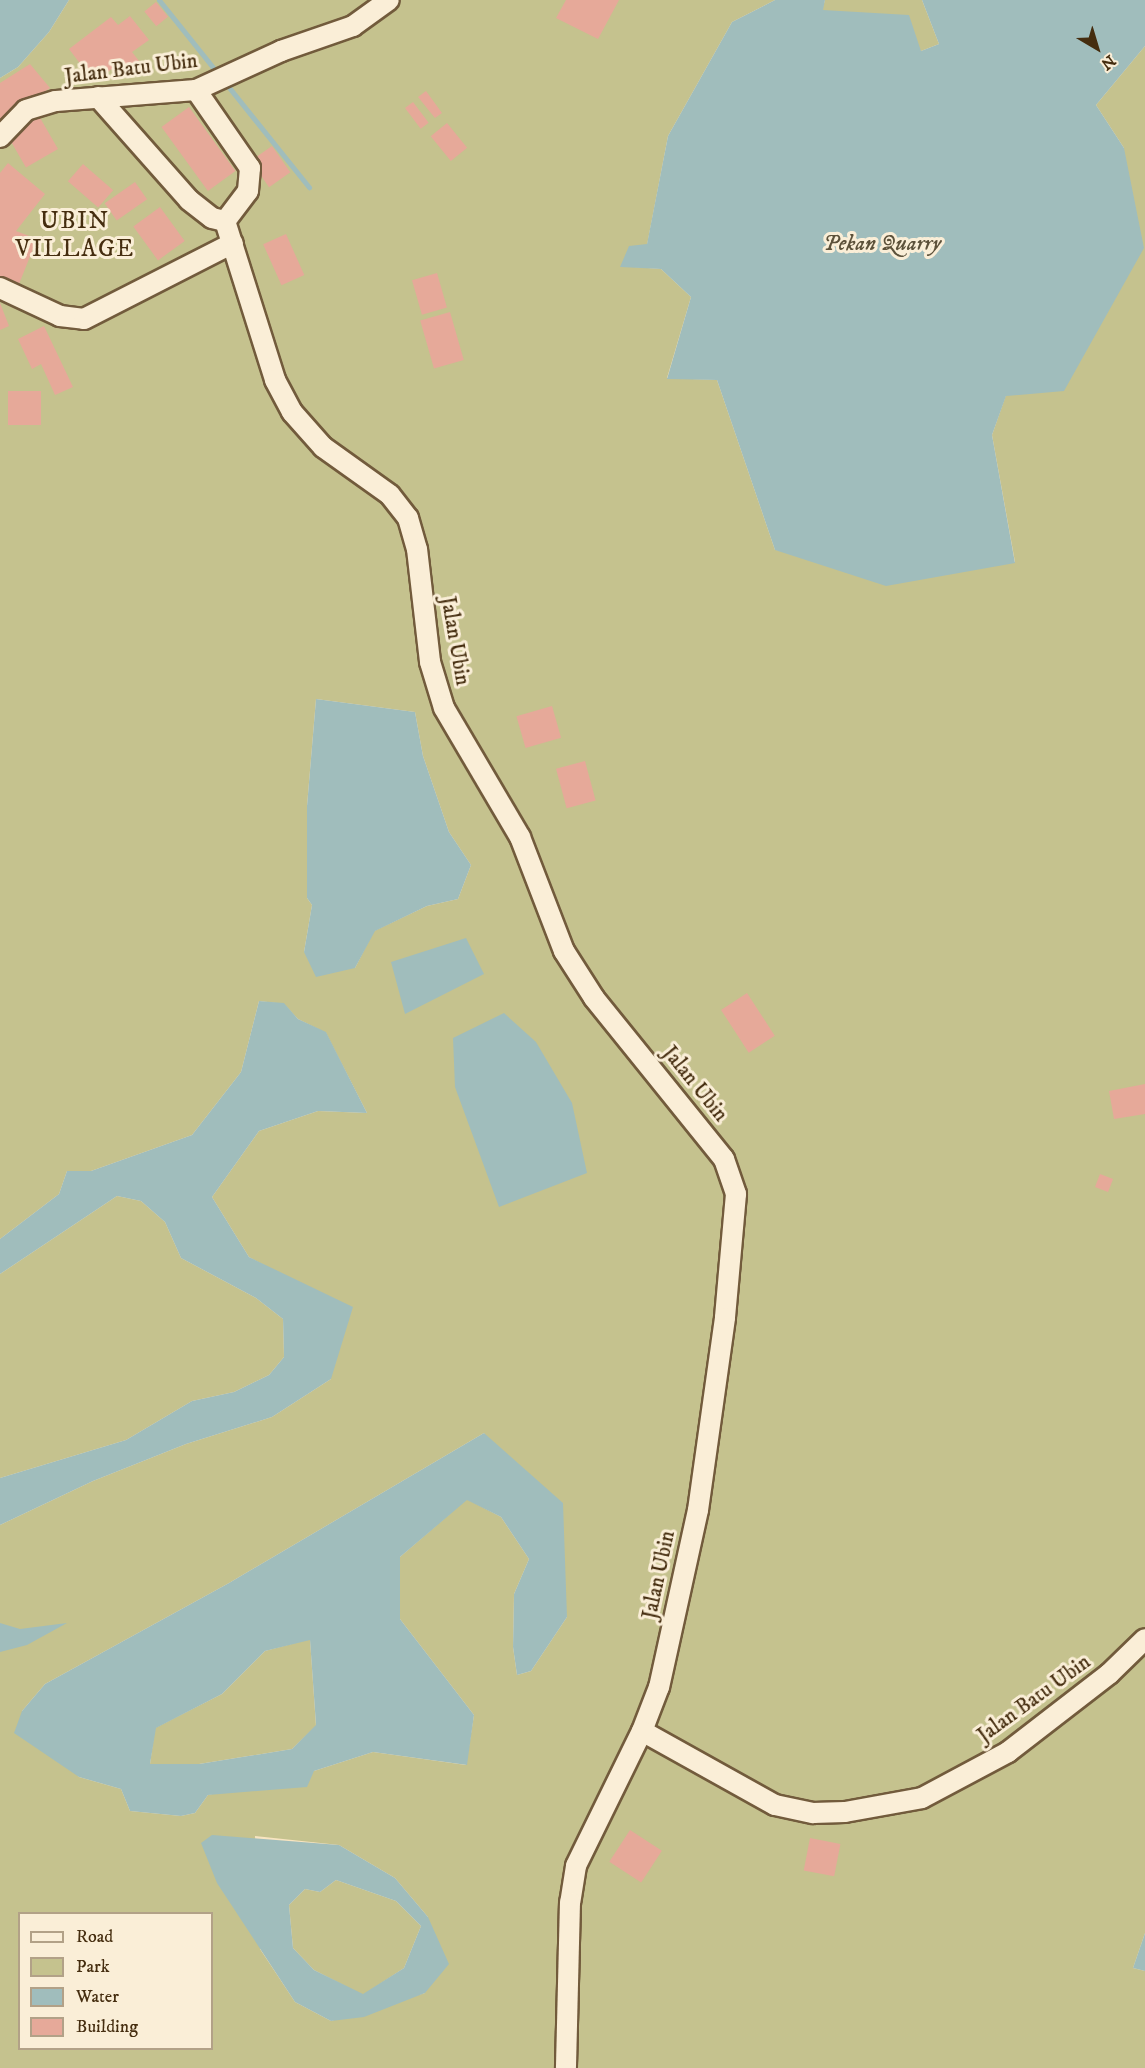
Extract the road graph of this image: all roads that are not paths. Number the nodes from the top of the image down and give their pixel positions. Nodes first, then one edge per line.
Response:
1 (389, 0) edge
2 (366, 7) edge
3 (196, 90) junction
4 (98, 97) junction
5 (0, 137) edge
6 (225, 221) junction
7 (233, 243) junction
8 (0, 288) edge
9 (1145, 1639) edge
10 (642, 1731) junction
11 (566, 2068) edge

1 - 2 street, Jalan Batu Ubin
2 - 3 street, Jalan Batu Ubin
3 - 4 street, Jalan Batu Ubin
3 - 6 street
4 - 5 street, Jalan Batu Ubin
4 - 6 street
6 - 7 street, Jalan Ubin
7 - 8 street
7 - 10 street, Jalan Ubin
9 - 10 street, Jalan Batu Ubin
10 - 11 street, Jalan Ubin

